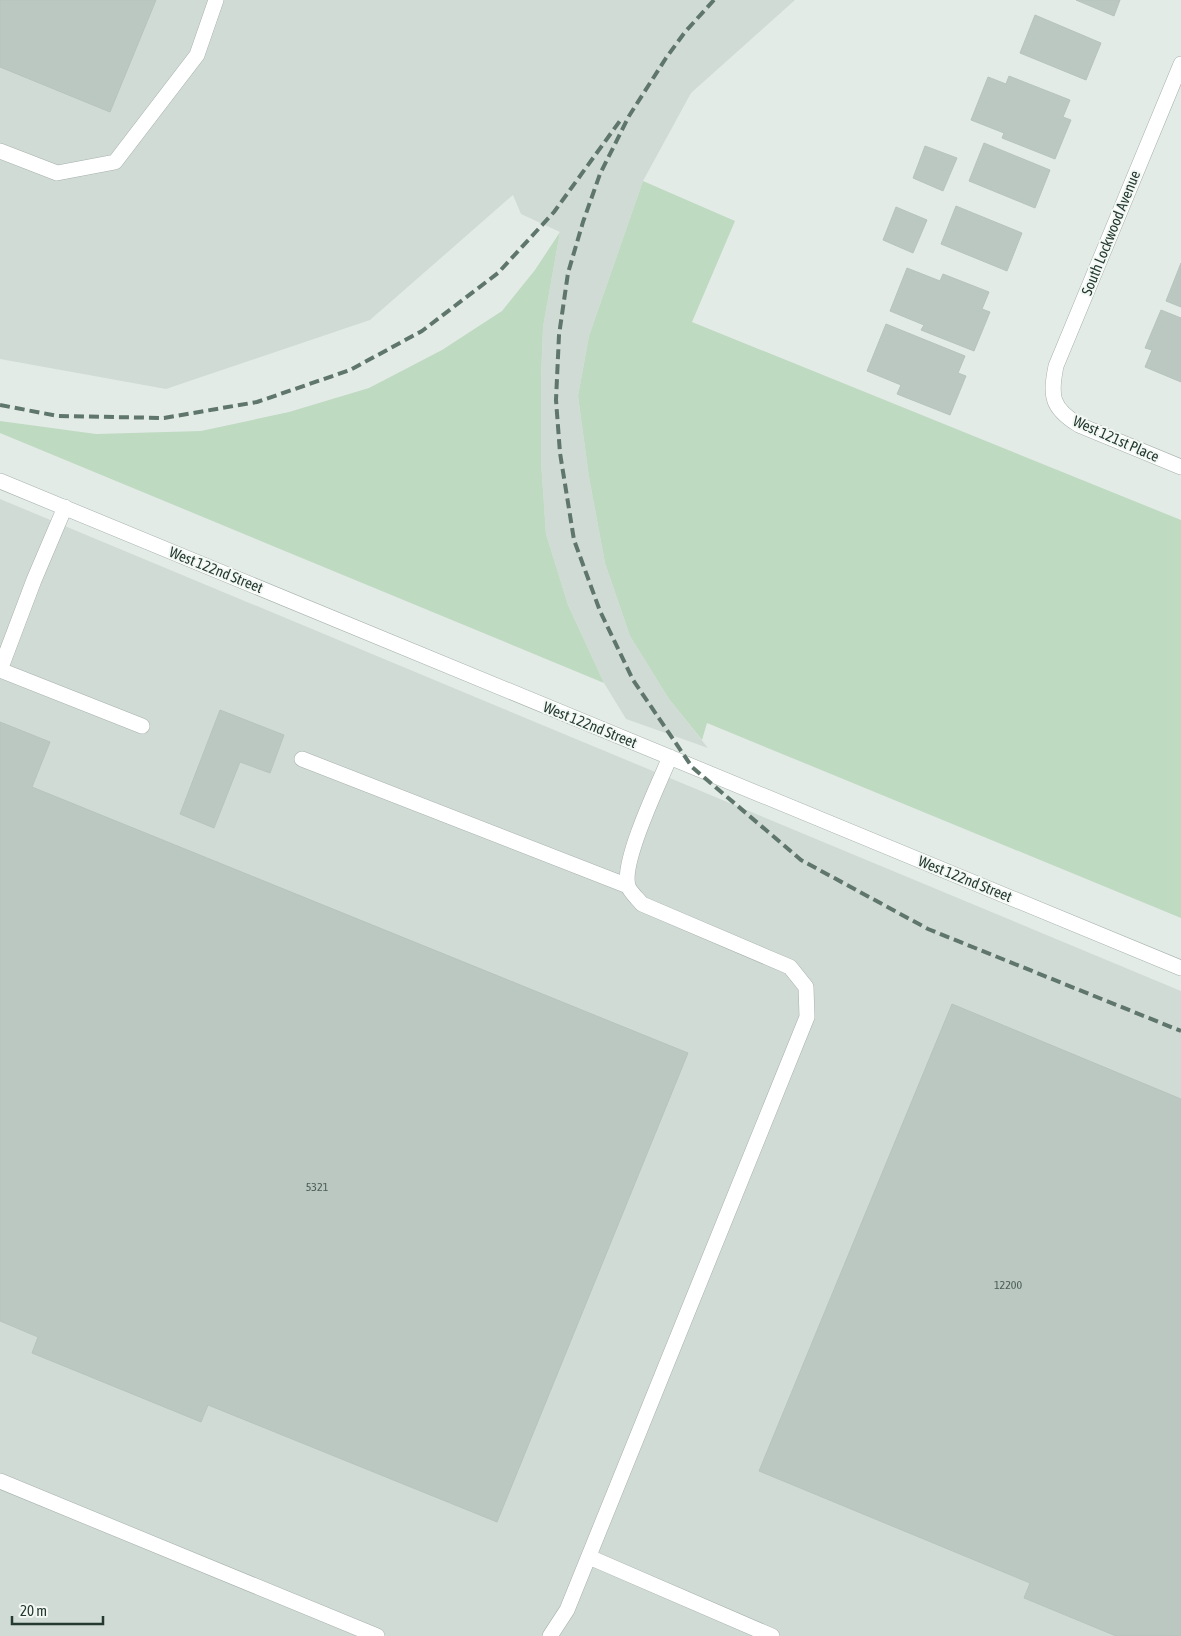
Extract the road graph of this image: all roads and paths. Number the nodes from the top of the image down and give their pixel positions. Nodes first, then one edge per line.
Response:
1 (216, 0) edge
2 (1181, 64) edge
3 (0, 151) edge
4 (1055, 404) joint
5 (1181, 467) edge
6 (0, 481) edge
7 (65, 508) junction
8 (142, 726) dead end
9 (670, 757) junction
10 (302, 759) dead end
11 (628, 886) junction
12 (1181, 968) edge
13 (0, 1481) edge
14 (589, 1557) junction
15 (377, 1636) edge
16 (550, 1636) edge
17 (772, 1636) edge

1 - 3 street
2 - 4 street, South Lockwood Avenue
4 - 5 street, West 121st Place
6 - 7 street, West 122nd Street
7 - 8 street
7 - 9 street, West 122nd Street
9 - 11 street
9 - 12 street, West 122nd Street
10 - 11 street
11 - 14 street
13 - 15 street
14 - 16 street
14 - 17 street

